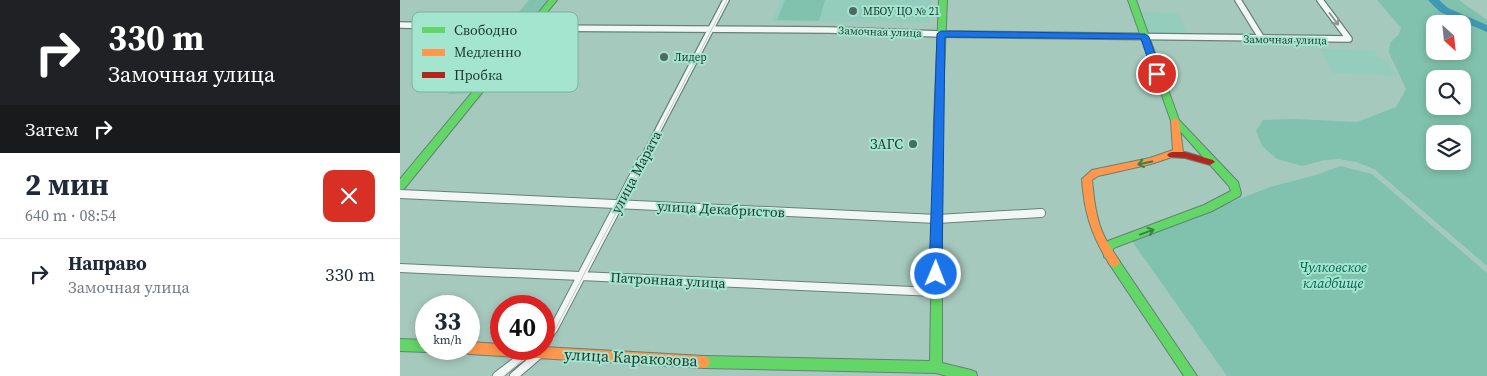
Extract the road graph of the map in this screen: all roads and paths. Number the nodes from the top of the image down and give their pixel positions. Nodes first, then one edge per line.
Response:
1 (553, 0) edge
2 (726, 0) edge
3 (944, 0) edge
4 (1132, 0) edge
5 (1238, 0) edge
6 (1320, 0) edge
7 (543, 12) edge
8 (578, 29) edge
9 (709, 30) junction
10 (941, 34) junction
11 (1145, 37) junction
12 (1262, 39) junction
13 (477, 92) edge
14 (1175, 121) junction
15 (1172, 155) junction
16 (1211, 162) junction
17 (400, 186) edge
18 (400, 194) edge
19 (619, 204) junction
20 (1041, 213) dead end
21 (937, 219) junction
22 (1108, 254) junction
23 (400, 268) edge
24 (582, 276) junction
25 (935, 292) junction
26 (555, 326) edge
27 (400, 345) edge
28 (415, 346) edge
29 (555, 350) edge
30 (521, 360) edge
31 (528, 360) edge
32 (936, 367) junction
33 (496, 376) edge
34 (514, 376) edge
35 (971, 376) edge
36 (1191, 376) edge

1 - 7 street
2 - 9 street, улица Марата
3 - 10 street
4 - 11 street
5 - 12 street
6 -> 12 street, Замочная улица
8 - 9 street, Замочная улица
9 - 10 street, Замочная улица
9 - 19 street, улица Марата
10 - 11 street, Замочная улица
10 - 21 street
11 - 12 street, Замочная улица
11 - 14 street
13 - 17 street
14 - 15 street
14 - 16 street
15 - 16 street
15 -> 22 street
22 -> 16 street
18 - 19 street, улица Декабристов
19 - 21 street, улица Декабристов
19 - 24 street, улица Марата
20 - 21 street, улица Декабристов
21 - 25 street
22 - 36 street
23 - 24 street, Патронная улица
24 - 25 street, Патронная улица
24 - 26 street, улица Марата
25 - 32 street
27 - 28 street
29 - 32 street, улица Каракозова
30 - 33 street, улица Марата
31 - 34 street, улица Марата
32 - 35 street, улица Каракозова

